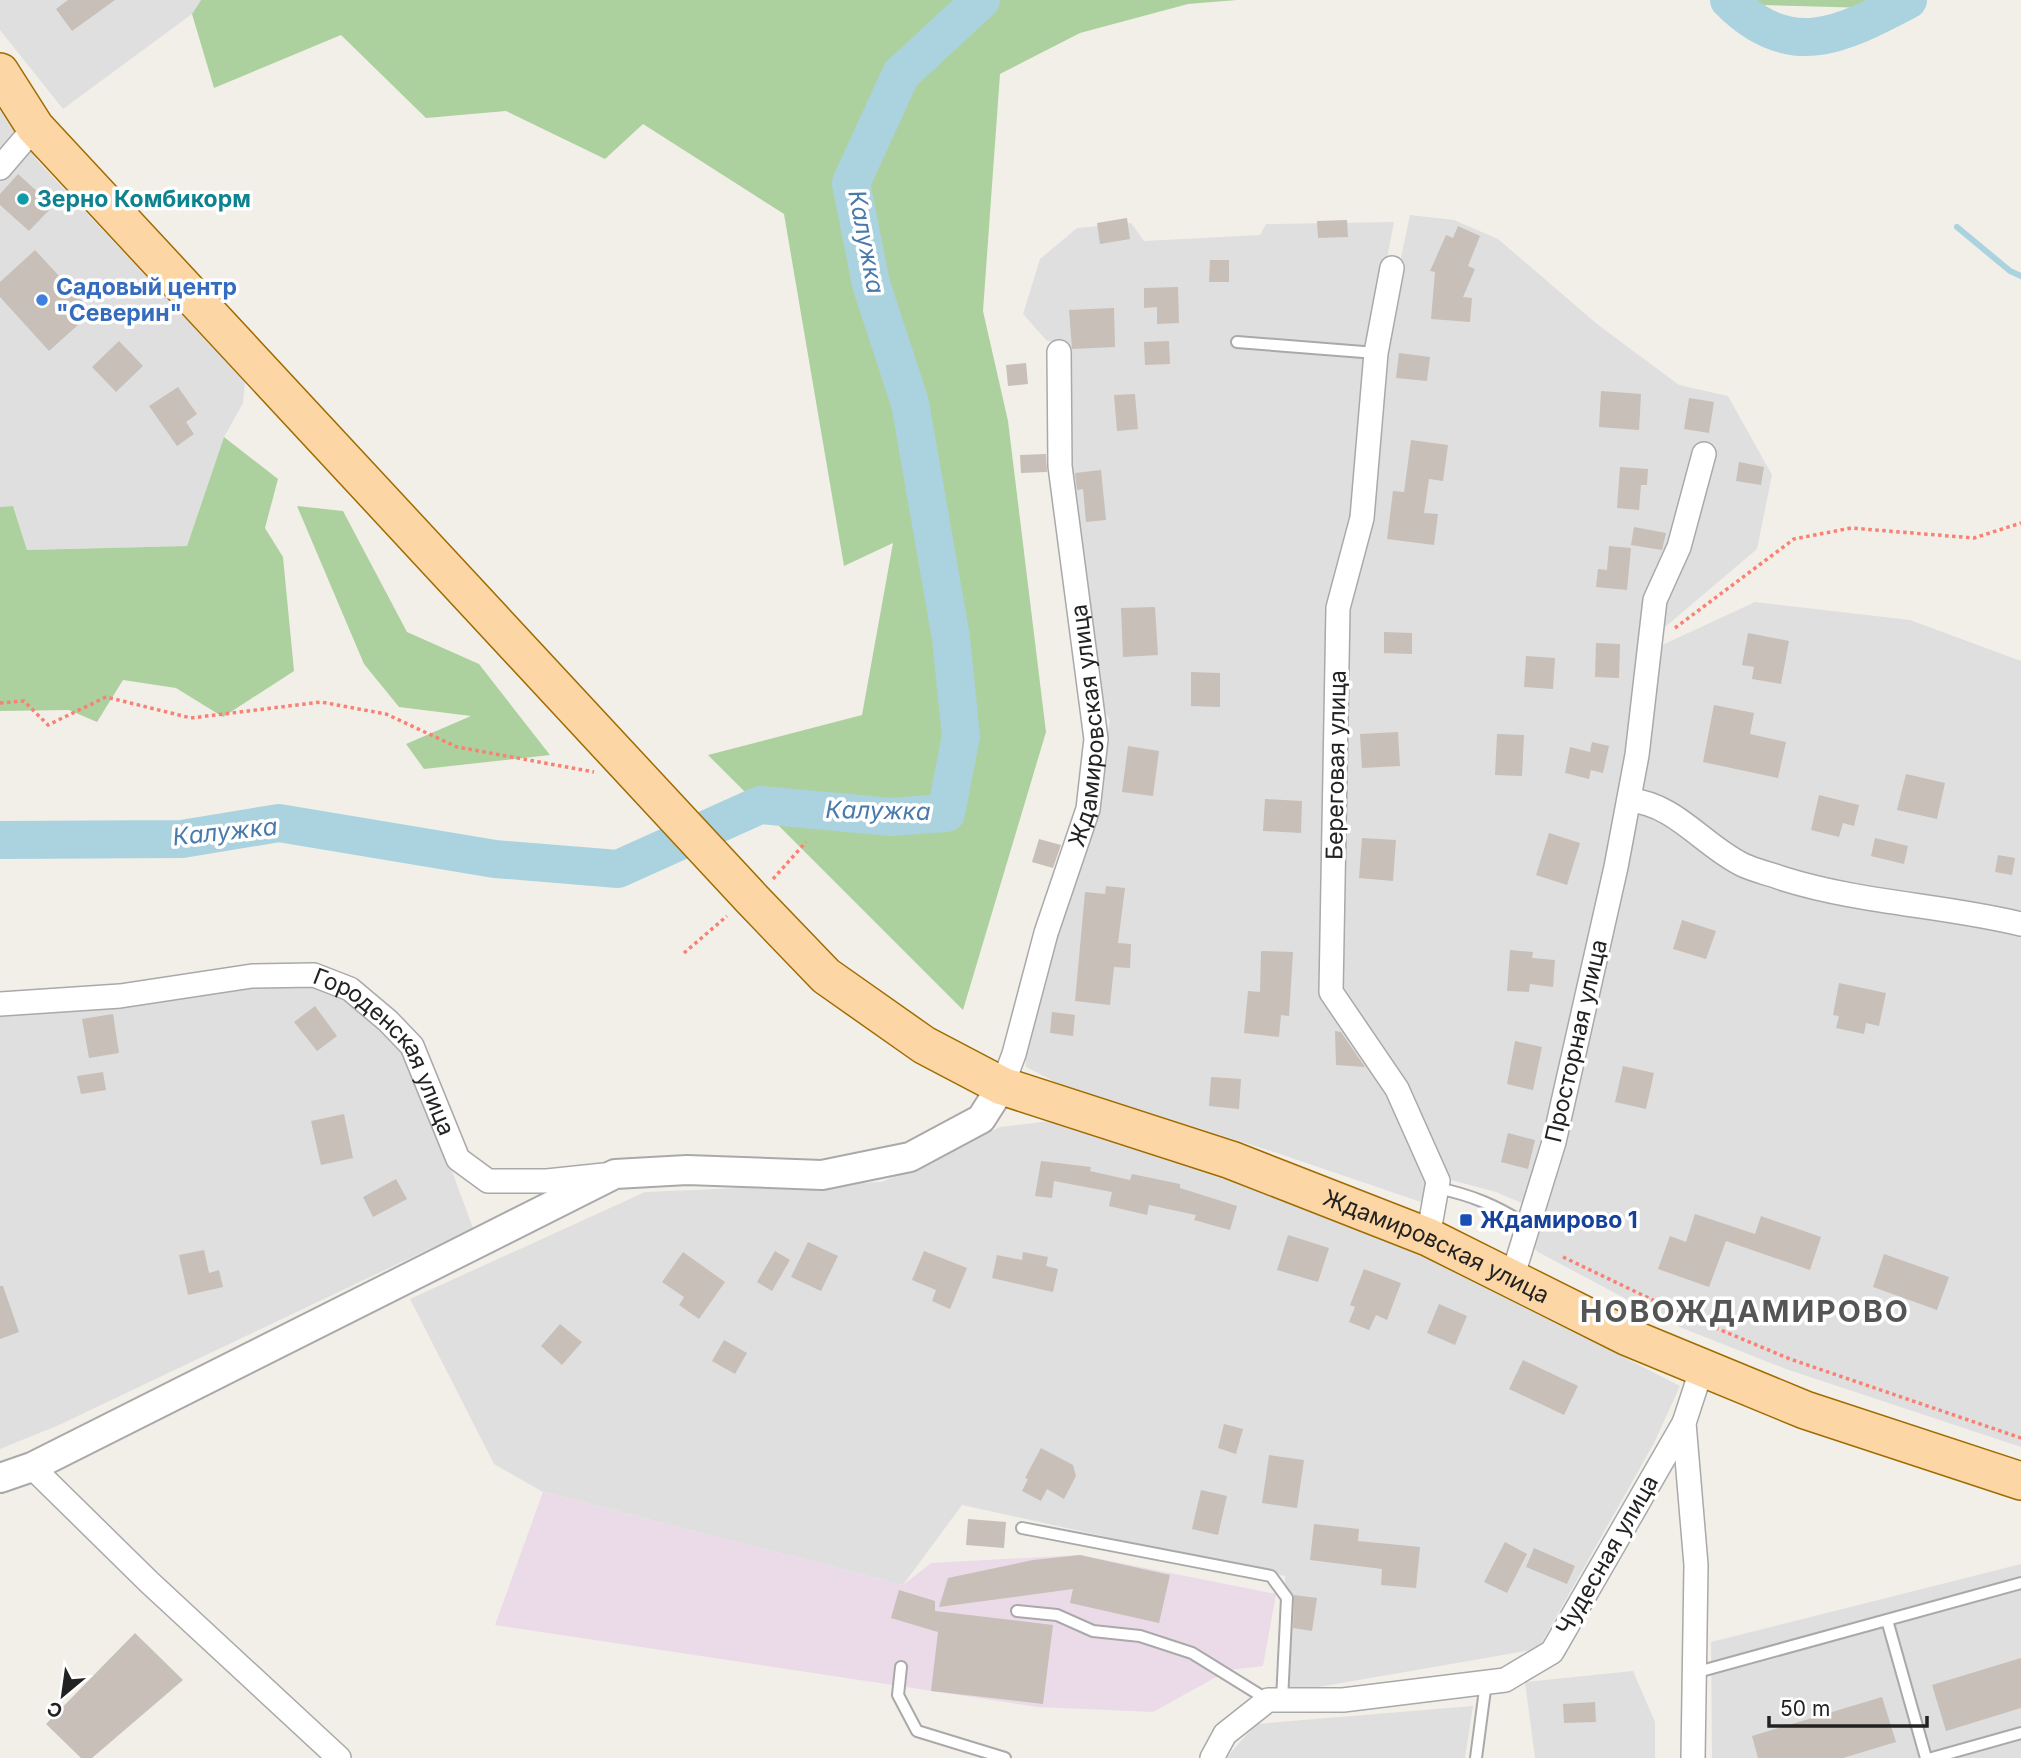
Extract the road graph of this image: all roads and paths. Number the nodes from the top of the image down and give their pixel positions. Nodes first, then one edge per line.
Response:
1 (0, 72) edge
2 (35, 127) junction
3 (0, 168) edge
4 (1392, 268) dead end
5 (1237, 342) dead end
6 (1059, 352) dead end
7 (1376, 353) junction
8 (1704, 454) dead end
9 (2021, 523) edge
10 (1650, 646) junction
11 (0, 703) edge
12 (617, 771) junction
13 (1629, 800) junction
14 (806, 842) dead end
15 (752, 896) junction
16 (2021, 925) edge
17 (684, 953) dead end
18 (0, 1004) edge
19 (1002, 1086) junction
20 (615, 1174) junction
21 (1437, 1188) junction
22 (1527, 1225) junction
23 (1428, 1237) junction
24 (1563, 1257) dead end
25 (1512, 1278) junction
26 (1702, 1368) junction
27 (1684, 1423) junction
28 (2021, 1437) edge
29 (32, 1467) junction
30 (0, 1478) edge
31 (2021, 1481) edge
32 (1022, 1528) dead end
33 (2021, 1583) edge
34 (1017, 1611) dead end
35 (1887, 1620) junction
36 (901, 1667) dead end
37 (1694, 1673) junction
38 (1486, 1682) junction
39 (1275, 1700) junction
40 (2021, 1733) edge
41 (339, 1758) edge
42 (1005, 1758) edge
43 (1212, 1758) edge
44 (1476, 1758) edge
45 (1693, 1758) edge
46 (1926, 1758) edge
47 (1932, 1758) edge

1 - 2 main road, Ждамировская улица
2 - 3 street
2 - 12 main road, Ждамировская улица
4 - 7 street, Береговая улица
5 - 7 lane
6 - 19 street, Ждамировская улица
7 - 21 street, Береговая улица
8 - 10 street, Просторная улица
9 - 10 path
10 - 13 street, Просторная улица
11 - 12 path
12 - 15 main road, Ждамировская улица
13 - 16 street
13 - 22 street, Просторная улица
14 - 15 path
15 - 17 path
15 - 19 main road, Ждамировская улица
18 - 20 street, Городенская улица
19 - 20 street, Городенская улица
19 - 23 main road, Ждамировская улица
20 - 29 street, Городенская улица
21 - 22 lane
21 - 23 street, Береговая улица
22 - 25 street, Просторная улица
23 - 25 main road, Ждамировская улица
24 - 28 path
25 - 26 main road, Ждамировская улица
26 - 27 street
26 - 31 main road, Ждамировская улица
27 - 37 street
27 - 38 street, Чудесная улица
29 - 30 street, Городенская улица
29 - 41 street
32 - 39 lane
33 - 35 lane
34 - 39 lane
35 - 37 lane
35 - 46 lane
36 - 42 lane
37 - 45 street
38 - 39 street, Чудесная улица
38 - 44 lane
39 - 43 street
40 - 47 lane

